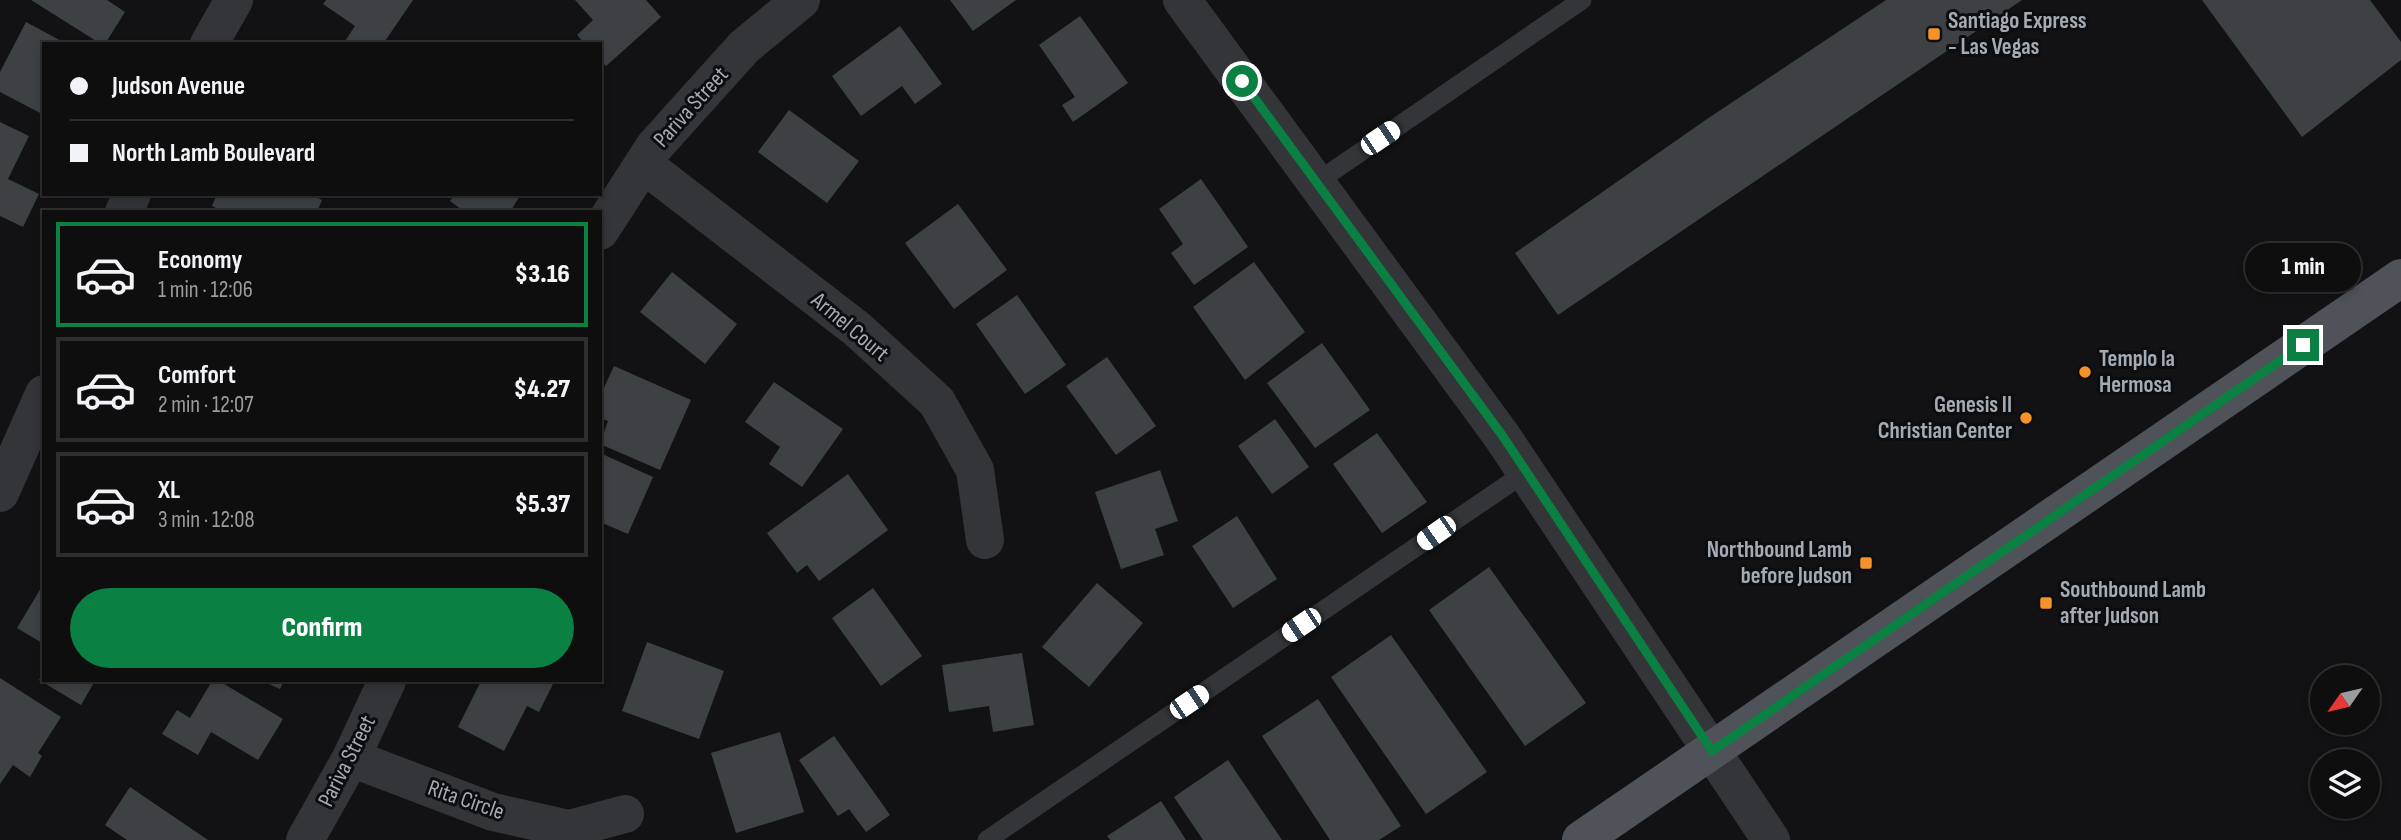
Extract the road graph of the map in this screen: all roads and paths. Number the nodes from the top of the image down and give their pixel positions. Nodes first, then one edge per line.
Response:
1 (234, 0) edge
2 (801, 0) edge
3 (1182, 0) edge
4 (1582, 0) edge
5 (210, 42) edge
6 (643, 164) junction
7 (1317, 182) junction
8 (602, 228) edge
9 (2401, 278) edge
10 (42, 398) edge
11 (1526, 472) junction
12 (0, 493) edge
13 (985, 540) dead end
14 (387, 682) edge
15 (1712, 751) junction
16 (351, 758) junction
17 (625, 814) dead end
18 (305, 840) edge
19 (987, 840) edge
20 (1581, 840) edge
21 (1771, 840) edge

1 - 5 street
2 - 6 street, Pariva Street
3 - 7 street
4 - 7 lane
6 - 8 street, Pariva Street
6 - 13 street, Armel Court
7 - 11 street
9 - 15 main road
10 - 12 street
11 - 15 street
11 - 19 lane
14 - 16 street, Pariva Street
15 - 20 main road
15 - 21 street
16 - 17 street, Rita Circle
16 - 18 street, Pariva Street

